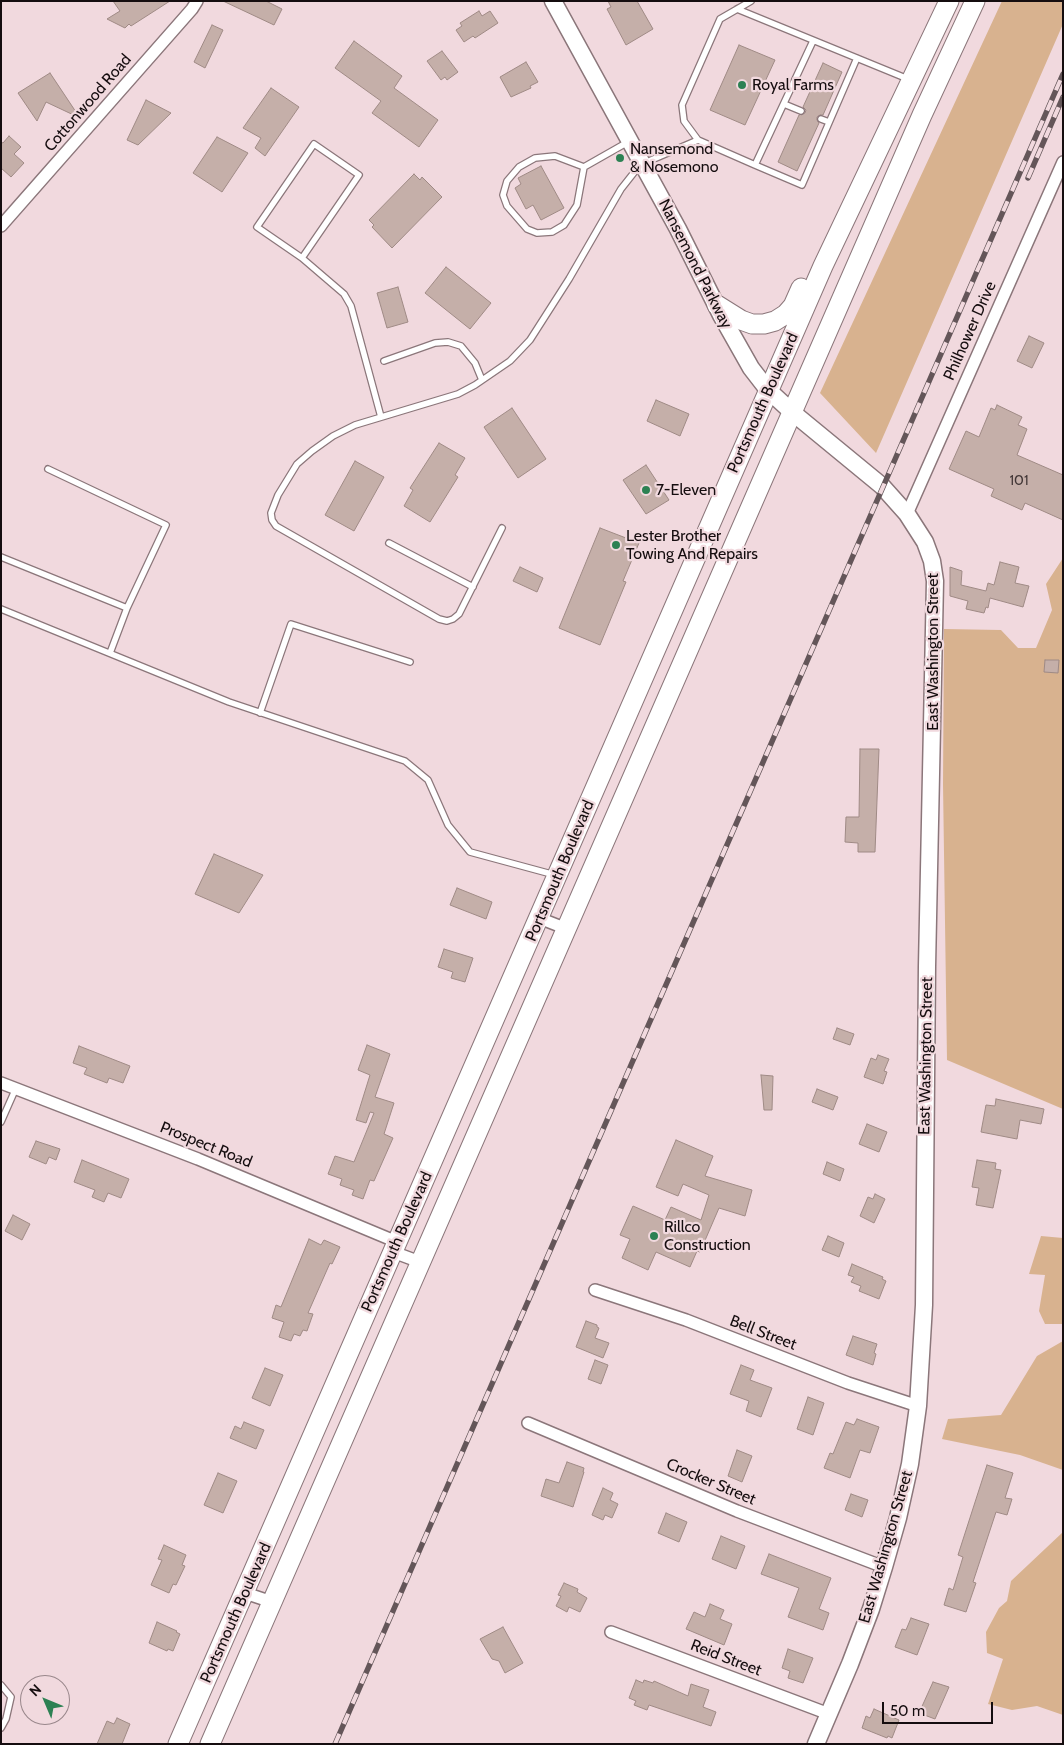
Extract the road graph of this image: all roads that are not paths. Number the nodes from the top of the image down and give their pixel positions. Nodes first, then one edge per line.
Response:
1 (197, 1) edge
2 (553, 1) edge
3 (751, 1) edge
4 (949, 1) edge
5 (975, 1) edge
6 (736, 9) junction
7 (813, 40) junction
8 (857, 58) junction
9 (912, 80) junction
10 (784, 104) junction
11 (801, 111) dead end
12 (821, 119) dead end
13 (829, 122) junction
14 (698, 140) junction
15 (630, 141) junction
16 (1063, 162) edge
17 (642, 164) junction
18 (755, 165) junction
19 (584, 167) junction
20 (852, 204) junction
21 (6, 212) edge
22 (1, 226) edge
23 (302, 258) junction
24 (717, 306) junction
25 (384, 361) dead end
26 (482, 380) junction
27 (768, 390) junction
28 (792, 412) junction
29 (381, 417) junction
30 (48, 469) dead end
31 (907, 514) junction
32 (502, 528) dead end
33 (389, 543) dead end
34 (1, 557) edge
35 (473, 587) junction
36 (127, 608) junction
37 (1, 609) edge
38 (110, 653) junction
39 (410, 662) dead end
40 (260, 713) junction
41 (557, 875) junction
42 (539, 918) junction
43 (567, 928) junction
44 (1, 1082) edge
45 (16, 1088) junction
46 (1, 1122) edge
47 (395, 1247) junction
48 (420, 1262) junction
49 (595, 1290) dead end
50 (918, 1406) junction
51 (528, 1423) dead end
52 (884, 1567) junction
53 (245, 1593) junction
54 (272, 1602) junction
55 (611, 1632) dead end
56 (1, 1685) edge
57 (829, 1714) junction
58 (1, 1728) edge
59 (178, 1744) edge
60 (210, 1744) edge
61 (816, 1744) edge

1 - 21 street, Cottonwood Road
2 - 15 main road, Nansemond Parkway
3 - 6 lane
4 - 9 main road, Portsmouth Boulevard
5 - 28 main road, Portsmouth Boulevard
6 - 7 lane
6 - 14 lane
7 - 8 lane
7 - 10 lane
8 - 9 lane
8 - 13 lane
9 - 20 main road, Portsmouth Boulevard
10 - 11 lane
10 - 18 lane
12 - 13 lane
13 - 18 lane
14 - 17 lane
14 - 18 lane
15 - 17 main road, Nansemond Parkway
15 - 19 lane
16 - 31 street, Philhower Drive
17 - 24 main road, Nansemond Parkway
17 - 26 lane
19 - 19 lane
20 - 24 main road
20 - 27 main road, Portsmouth Boulevard
21 - 22 street, Cottonwood Road
23 - 23 lane
23 - 29 lane
24 - 27 main road, Nansemond Parkway
25 - 26 lane
26 - 29 lane
27 - 28 main road, Nansemond Parkway
27 - 41 main road, Portsmouth Boulevard
28 - 31 main road, East Washington Street
28 - 43 main road, Portsmouth Boulevard
29 - 35 lane
30 - 36 lane
31 - 50 main road, East Washington Street
32 - 35 lane
33 - 35 lane
34 - 36 lane
36 - 38 lane
37 - 38 lane
38 - 40 lane
39 - 40 lane
40 - 41 lane
41 - 42 main road, Portsmouth Boulevard
42 - 43 street
42 - 47 main road, Portsmouth Boulevard
43 - 48 main road, Portsmouth Boulevard
44 - 45 street, Prospect Road
45 - 46 lane
45 - 47 street, Prospect Road
47 - 48 street, Prospect Road
47 - 53 main road, Portsmouth Boulevard
48 - 54 main road, Portsmouth Boulevard
49 - 50 street, Bell Street
50 - 52 main road, East Washington Street
51 - 52 street, Crocker Street
52 - 57 main road, East Washington Street
53 - 54 street
53 - 59 main road, Portsmouth Boulevard
54 - 60 main road, Portsmouth Boulevard
55 - 57 street, Reid Street
56 - 58 lane
57 - 61 main road, East Washington Street

